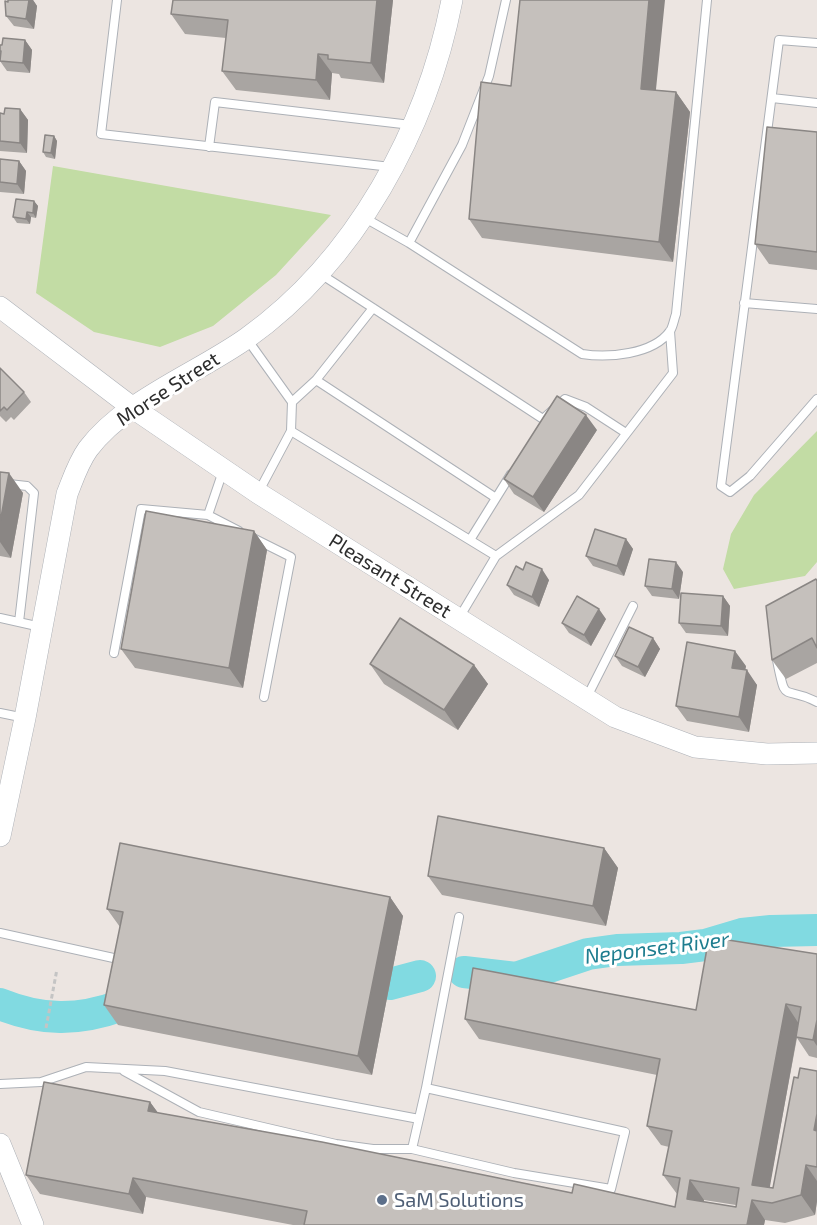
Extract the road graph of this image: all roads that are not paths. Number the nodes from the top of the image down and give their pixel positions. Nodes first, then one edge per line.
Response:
1 (117, 0) edge
2 (452, 0) edge
3 (507, 0) edge
4 (707, 0) edge
5 (817, 43) edge
6 (772, 98) junction
7 (817, 104) edge
8 (412, 125) junction
9 (209, 147) junction
10 (392, 166) junction
11 (363, 217) junction
12 (409, 243) junction
13 (318, 272) junction
14 (744, 303) junction
15 (0, 307) edge
16 (373, 308) junction
17 (817, 309) edge
18 (670, 331) junction
19 (246, 338) junction
20 (316, 380) junction
21 (817, 399) edge
22 (292, 402) junction
23 (133, 408) junction
24 (543, 419) junction
25 (537, 429) edge
26 (291, 431) junction
27 (626, 433) junction
28 (224, 468) junction
29 (514, 468) edge
30 (0, 483) edge
31 (258, 494) junction
32 (496, 498) junction
33 (207, 515) junction
34 (470, 540) junction
35 (496, 556) junction
36 (633, 606) dead end
37 (0, 618) edge
38 (459, 619) junction
39 (20, 622) junction
40 (42, 627) junction
41 (775, 647) edge
42 (114, 654) dead end
43 (587, 697) junction
44 (264, 698) dead end
45 (817, 702) edge
46 (0, 713) edge
47 (25, 718) junction
48 (817, 753) edge
49 (0, 836) edge
50 (459, 916) dead end
51 (0, 933) edge
52 (118, 959) edge
53 (124, 1071) junction
54 (0, 1084) edge
55 (426, 1088) junction
56 (419, 1119) junction
57 (0, 1144) edge
58 (412, 1149) junction
59 (33, 1225) edge

1 - 9 lane
2 - 8 street, Morse Street
3 - 12 lane
4 - 18 lane
5 - 6 lane
6 - 7 lane
6 - 14 lane
8 - 9 lane
8 - 10 street, Morse Street
9 - 10 lane
10 - 11 street, Morse Street
11 - 12 lane
11 - 13 street, Morse Street
12 - 18 lane
13 - 16 lane
13 - 19 street, Morse Street
14 - 17 lane
14 - 21 lane
15 - 23 street, Pleasant Street
16 - 20 lane
16 - 24 lane
18 - 27 lane
19 - 22 lane
19 - 23 street, Morse Street
20 - 22 lane
20 - 32 lane
22 - 26 lane
23 - 28 street, Pleasant Street
23 - 40 street, Morse Street
24 - 25 lane
24 - 27 lane
26 - 31 lane
26 - 34 lane
27 - 35 lane
28 - 31 street, Pleasant Street
28 - 33 lane
29 - 32 lane
30 - 39 lane
31 - 38 street, Pleasant Street
32 - 34 lane
33 - 42 lane
33 - 44 lane
34 - 35 lane
35 - 38 lane
36 - 43 lane
37 - 39 lane
38 - 43 street, Pleasant Street
39 - 40 lane
40 - 47 street, Morse Street
41 - 45 lane
43 - 48 street, Pleasant Street
46 - 47 lane
47 - 49 street, Morse Street
50 - 55 lane
51 - 52 lane
53 - 54 lane
53 - 56 lane
53 - 58 lane
55 - 56 lane
55 - 58 lane
56 - 58 lane
57 - 59 street

